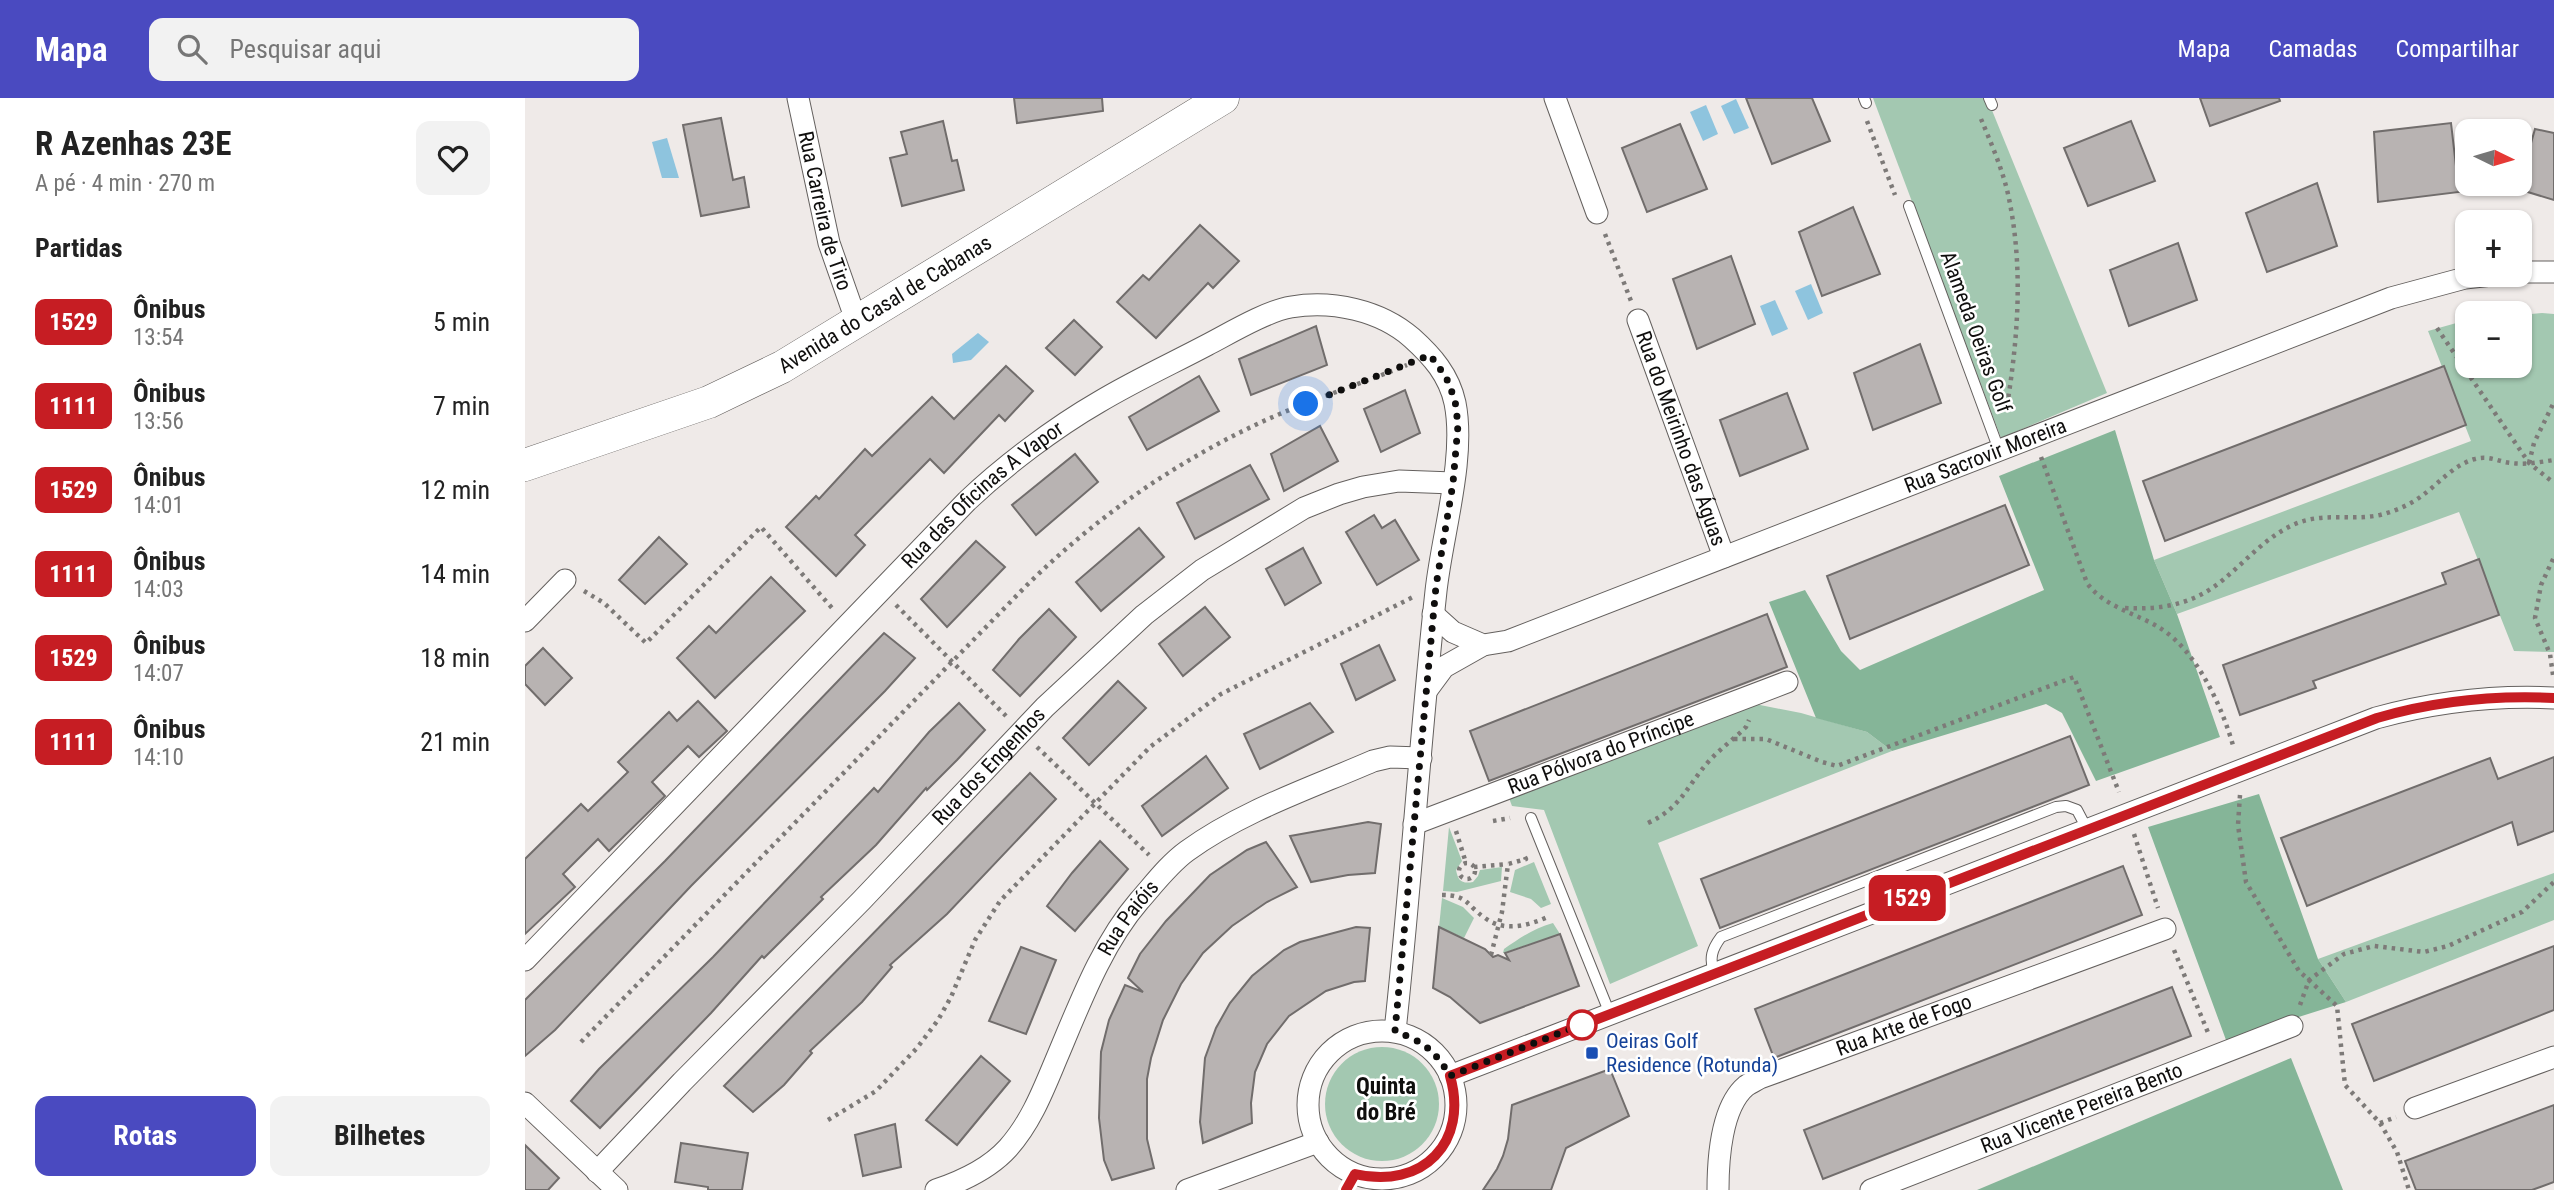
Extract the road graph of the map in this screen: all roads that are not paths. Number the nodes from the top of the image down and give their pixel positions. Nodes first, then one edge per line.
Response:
1 (798, 98) edge
2 (1223, 98) edge
3 (1555, 98) edge
4 (1909, 206) road end
5 (1597, 214) dead end
6 (2532, 272) edge
7 (2554, 272) edge
8 (2455, 281) edge
9 (856, 320) junction
10 (1638, 320) dead end
11 (1999, 450) junction
12 (525, 465) edge
13 (1453, 483) junction
14 (1724, 557) junction
15 (565, 580) dead end
16 (1433, 614) junction
17 (525, 621) edge
18 (1483, 645) junction
19 (1787, 681) dead end
20 (1427, 690) junction
21 (2554, 698) edge
22 (1421, 758) junction
23 (1531, 818) dead end
24 (1414, 824) junction
25 (2087, 829) junction
26 (2165, 929) dead end
27 (525, 960) edge
28 (1714, 973) junction
29 (1609, 1014) junction
30 (2292, 1026) road end
31 (1395, 1031) junction
32 (2554, 1057) edge
33 (1450, 1076) junction
34 (525, 1103) edge
35 (2415, 1108) dead end
36 (1318, 1142) junction
37 (597, 1172) junction
38 (1350, 1182) edge
39 (617, 1190) edge
40 (936, 1190) edge
41 (1187, 1190) edge
42 (1718, 1190) edge
43 (1871, 1190) edge

1 - 9 street, Rua Carreira de Tiro
2 - 9 street, Avenida do Casal de Cabanas
3 - 5 street
4 - 11 lane, Alameda Oeiras Golf
6 - 7 street
8 - 11 street, Rua Sacrovir Moreira
9 - 12 street, Avenida do Casal de Cabanas
10 - 14 street, Rua do Meirinho das Águas
11 - 14 street, Rua Sacrovir Moreira
13 - 16 street, Rua das Oficinas A Vapor
13 - 27 street, Rua das Oficinas A Vapor
13 - 37 street, Rua dos Engenhos
14 - 18 street, Rua Sacrovir Moreira
15 - 17 street
16 - 18 street
16 - 20 street, Rua das Oficinas A Vapor
18 - 20 street, Rua Sacrovir Moreira
19 - 24 street, Rua Pólvora do Príncipe
20 - 22 street, Rua das Oficinas A Vapor
21 - 25 street
22 - 24 street, Rua das Oficinas A Vapor
22 - 40 street, Rua Paióis
23 - 29 lane
24 - 31 street, Rua das Oficinas A Vapor
25 - 28 street
25 - 28 lane
26 - 42 street, Rua Arte de Fogo
28 - 29 street
29 - 33 street
30 - 43 street, Rua Vicente Pereira Bento
31 - 33 street
31 - 36 street
32 - 35 street
33 - 38 street
34 - 37 street
36 - 38 street
36 - 41 street
37 - 39 street

